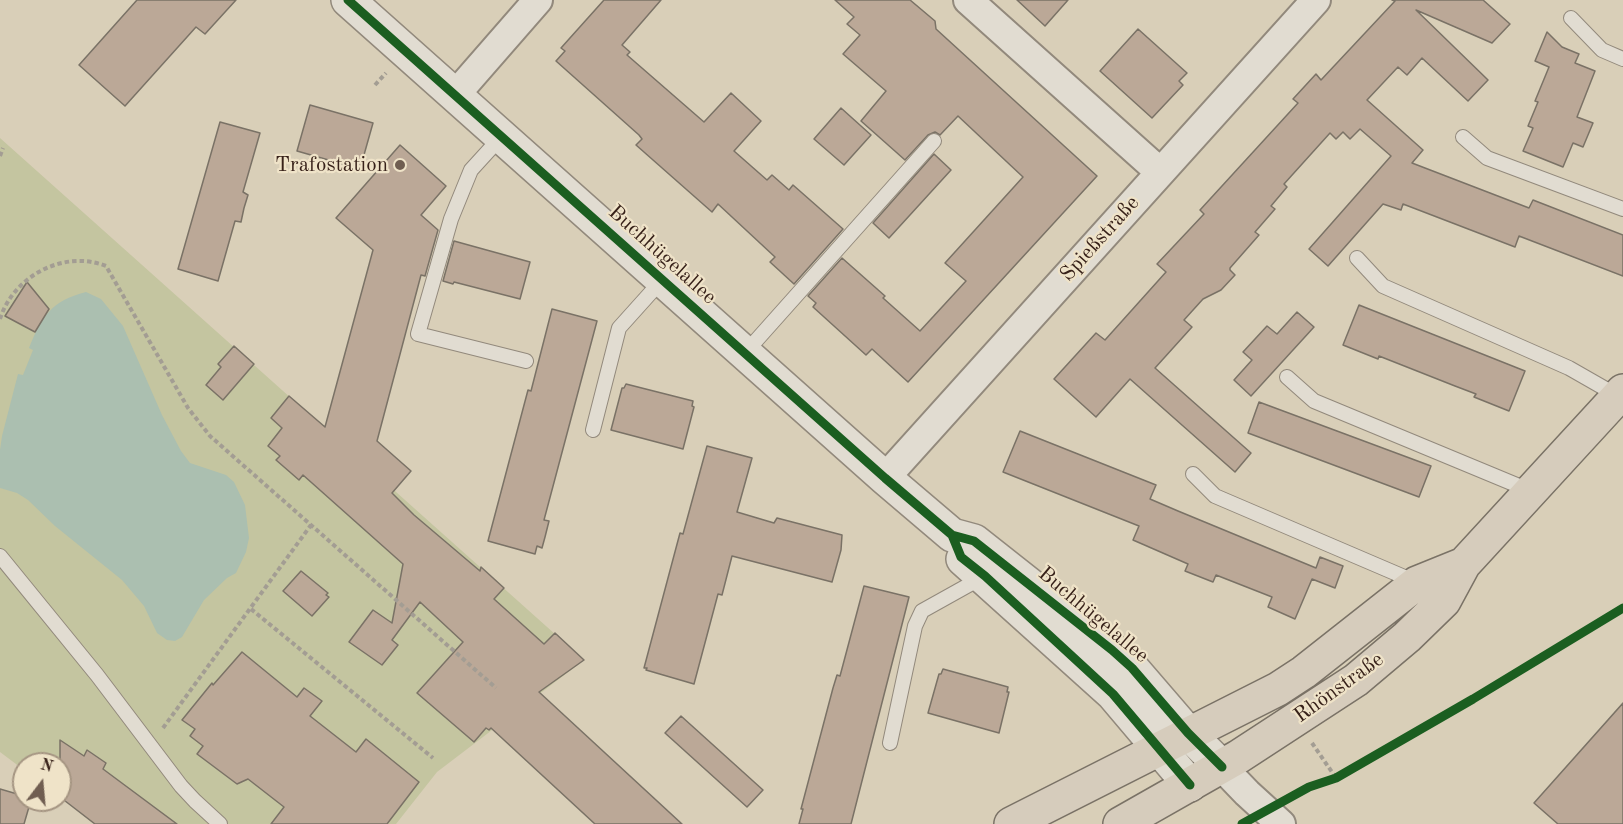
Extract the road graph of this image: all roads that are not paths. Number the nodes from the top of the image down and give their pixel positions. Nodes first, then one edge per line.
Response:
1 (348, 0) edge
2 (538, 0) edge
3 (968, 0) edge
4 (1317, 0) edge
5 (1571, 18) dead end
6 (1623, 59) edge
7 (456, 94) junction
8 (502, 136) junction
9 (1463, 137) dead end
10 (934, 141) dead end
11 (1160, 172) junction
12 (1623, 209) edge
13 (1357, 258) dead end
14 (663, 279) junction
15 (745, 353) junction
16 (526, 361) dead end
17 (1287, 378) dead end
18 (1621, 393) edge
19 (593, 430) dead end
20 (1193, 474) dead end
21 (885, 478) junction
22 (1532, 491) junction
23 (952, 536) junction
24 (0, 556) edge
25 (1464, 564) junction
26 (985, 576) junction
27 (1417, 583) junction
28 (1174, 741) junction
29 (890, 743) dead end
30 (1222, 766) junction
31 (1190, 785) junction
32 (220, 824) edge
33 (1011, 824) edge
34 (1120, 824) edge
35 (1281, 824) edge

1 - 7 street, Buchhügelallee
2 - 7 street
3 - 11 street
4 - 11 street, Spießstraße
5 - 6 lane
7 - 8 street, Buchhügelallee
8 - 14 street, Buchhügelallee
8 - 16 lane
9 - 12 lane
10 - 15 lane
11 - 21 street, Spießstraße
13 - 18 lane
14 - 15 street, Buchhügelallee
14 - 19 lane
15 - 21 street, Buchhügelallee
17 - 22 lane
18 - 22 main road, Rhönstraße
20 - 27 lane
21 - 23 street, Buchhügelallee
22 - 25 main road, Rhönstraße
23 - 26 street, Buchhügelallee
23 - 28 street, Buchhügelallee
24 - 32 lane
25 - 27 main road, Rhönstraße
25 - 30 main road, Rhönstraße
26 - 28 street, Buchhügelallee
26 - 29 lane
27 - 28 main road, Rhönstraße
28 - 30 street, Buchhügelallee
28 - 31 street, Buchhügelallee
28 - 33 main road, Rhönstraße
30 - 31 main road, Rhönstraße
30 - 35 street, Buchhügelallee
31 - 34 main road, Rhönstraße

